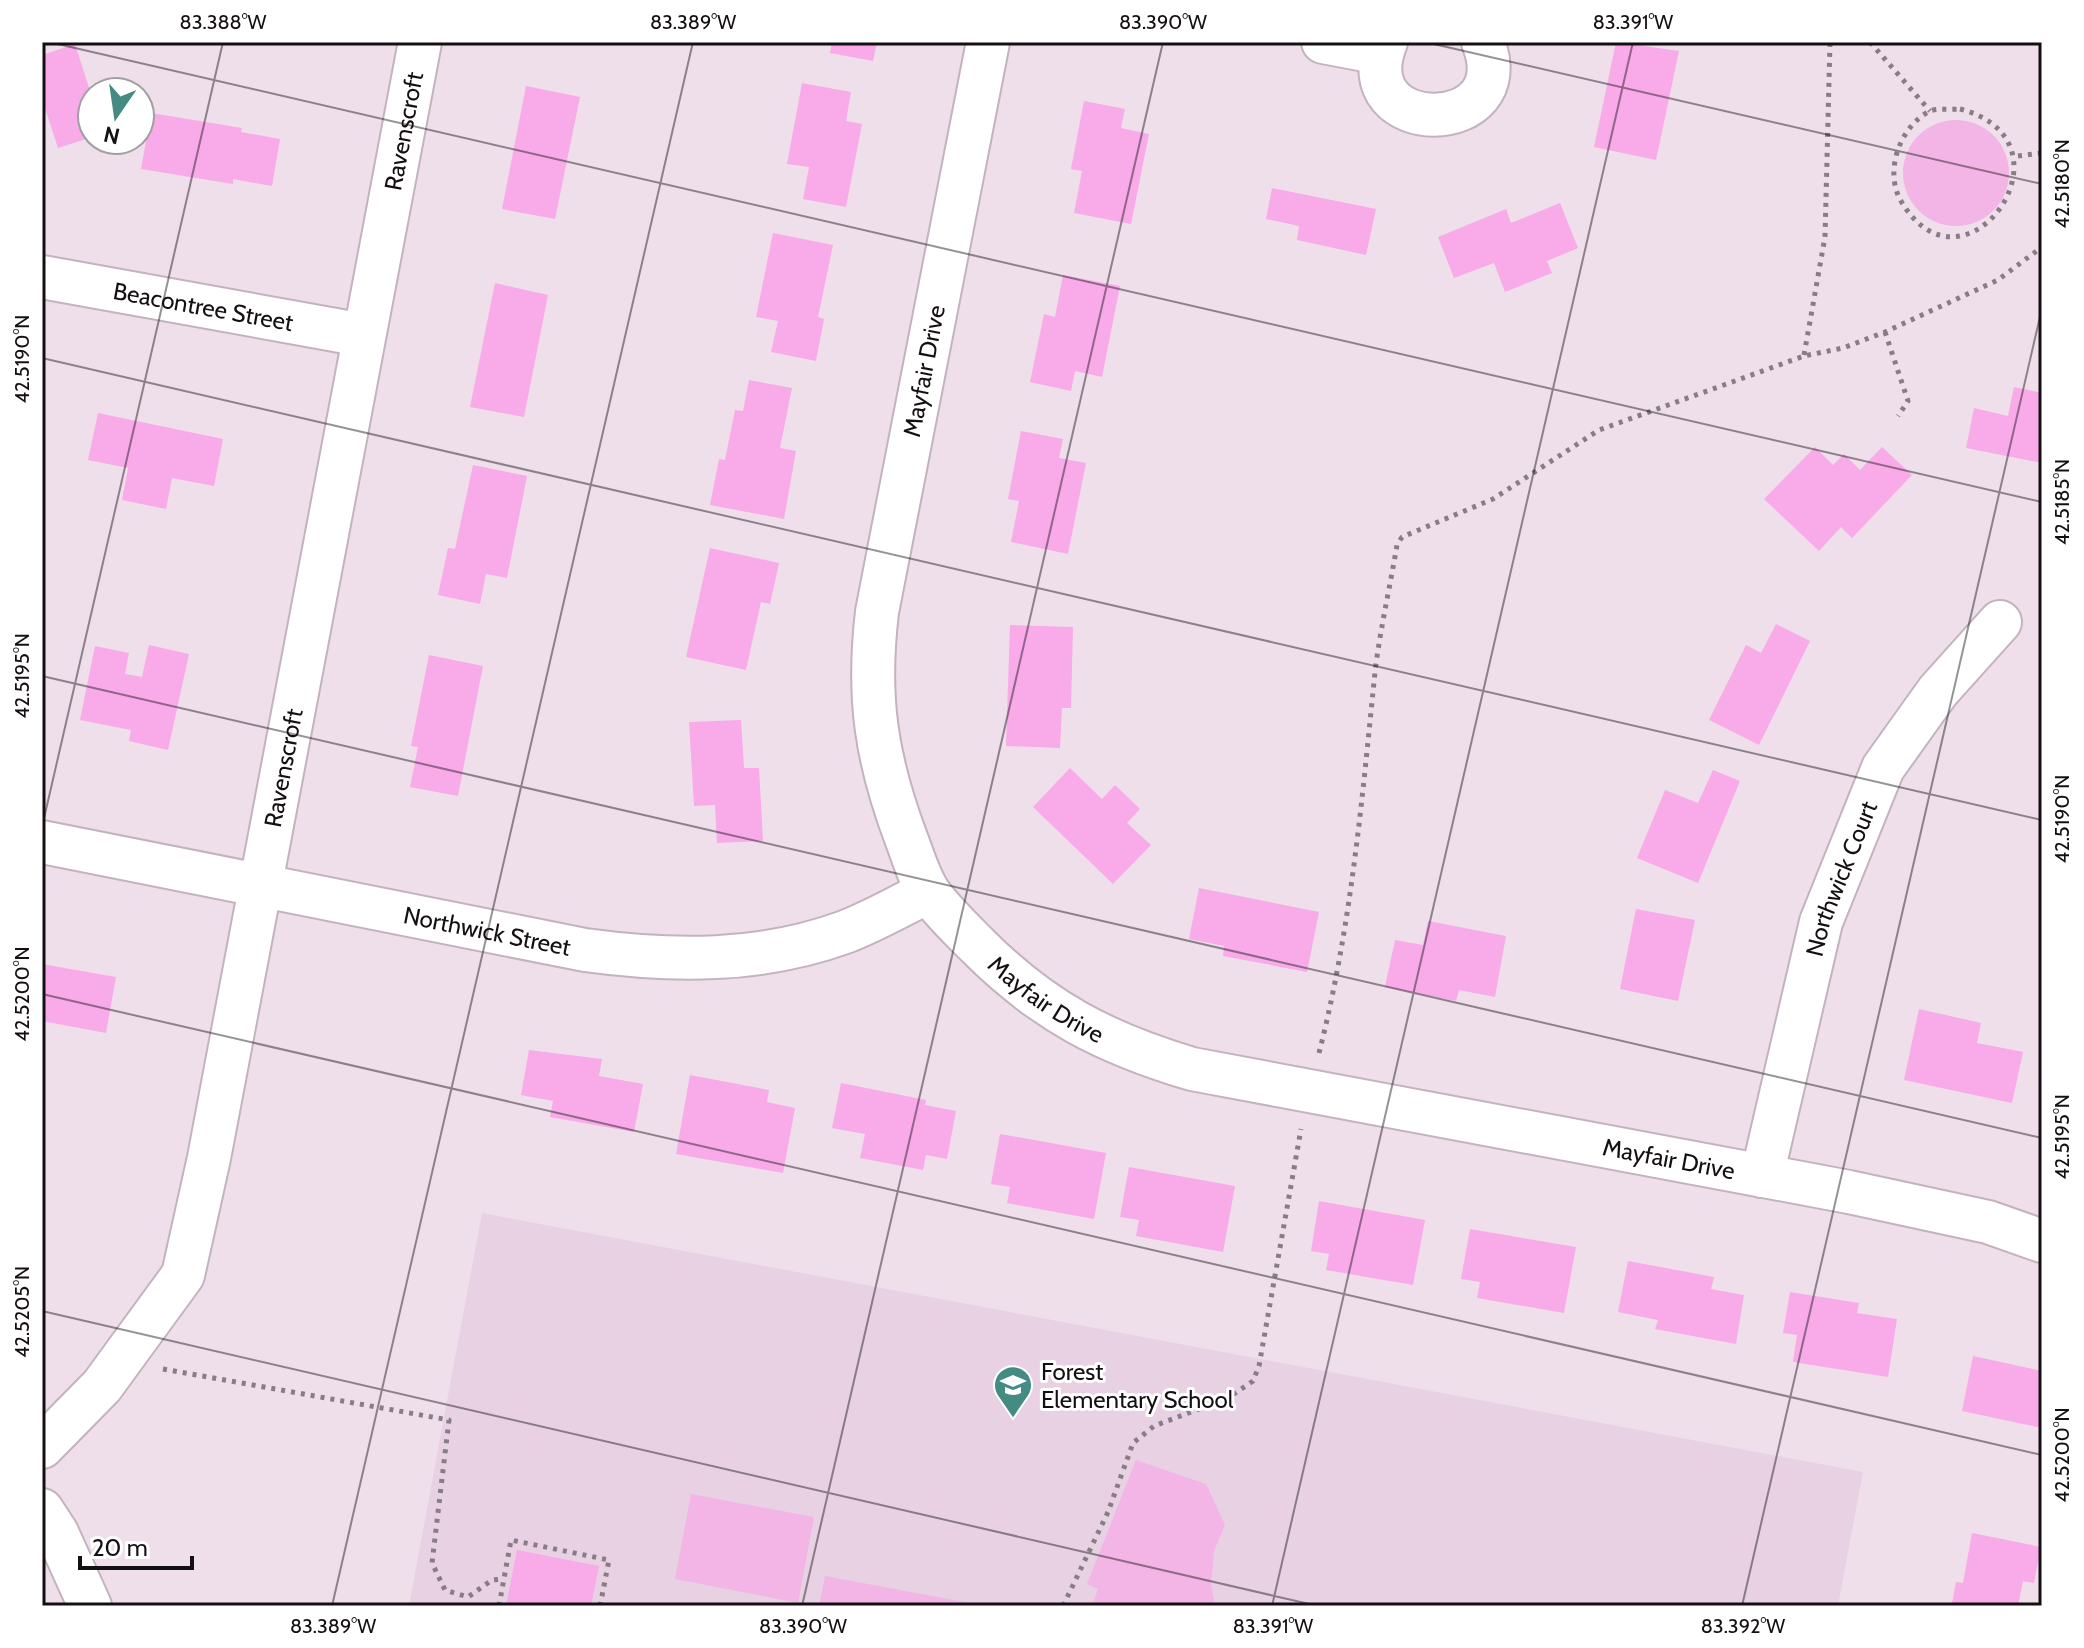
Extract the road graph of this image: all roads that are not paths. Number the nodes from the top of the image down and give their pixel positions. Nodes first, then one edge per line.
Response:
1 (420, 42) edge
2 (988, 42) edge
3 (1323, 42) edge
4 (1483, 42) edge
5 (1383, 48) edge
6 (42, 277) edge
7 (363, 335) junction
8 (2000, 622) dead end
9 (42, 842) edge
10 (261, 883) junction
11 (928, 892) junction
12 (1762, 1176) junction
13 (2042, 1241) edge
14 (42, 1447) edge
15 (42, 1510) edge
16 (90, 1606) edge

1 - 7 street, Ravenscroft
2 - 11 street, Mayfair Drive
3 - 5 street
4 - 5 street
6 - 7 street, Beacontree Street
7 - 10 street, Ravenscroft
8 - 12 street, Northwick Court
9 - 10 street, Northwick Street
10 - 11 street, Northwick Street
10 - 14 street, Ravenscroft
11 - 12 street, Mayfair Drive
12 - 13 street, Mayfair Drive
15 - 16 street

